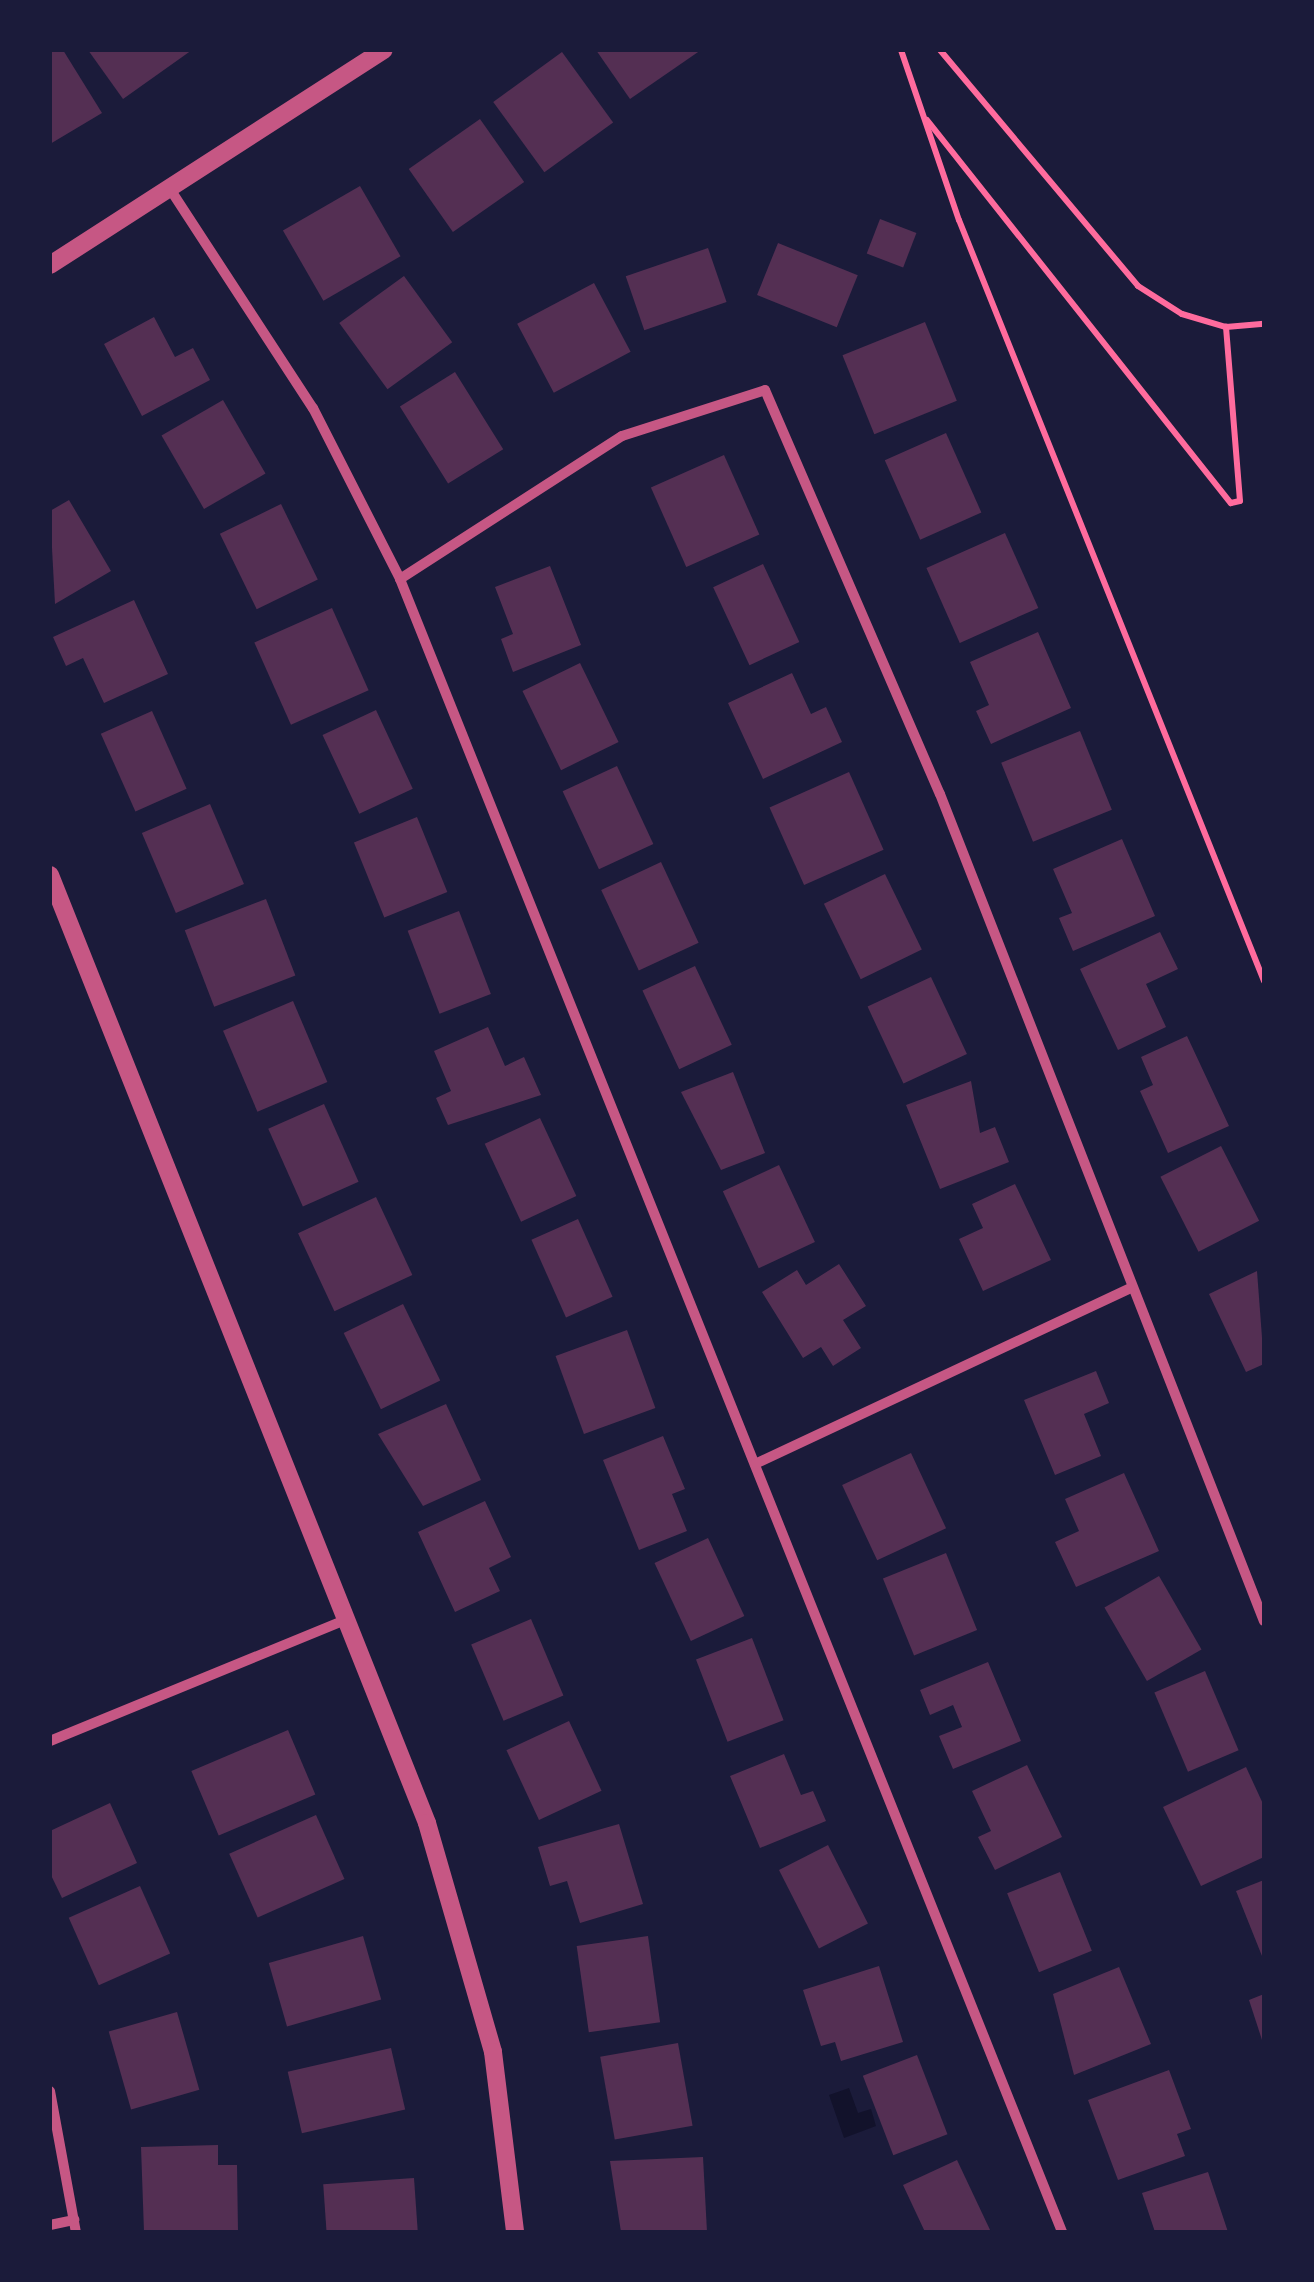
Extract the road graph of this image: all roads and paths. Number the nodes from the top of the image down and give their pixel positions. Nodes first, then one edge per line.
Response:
1 (384, 50) edge
2 (900, 50) edge
3 (940, 50) edge
4 (923, 116) junction
5 (170, 188) junction
6 (50, 265) edge
7 (1264, 324) edge
8 (1226, 327) junction
9 (400, 579) junction
10 (50, 875) edge
11 (1264, 981) edge
12 (1130, 1288) junction
13 (756, 1464) junction
14 (342, 1620) junction
15 (1264, 1621) edge
16 (50, 1742) edge
17 (50, 2091) edge
18 (50, 2225) edge
19 (75, 2226) edge
20 (515, 2232) edge
21 (1062, 2232) edge

1 - 5 street
2 - 4 path
3 - 8 path
4 - 8 path
4 - 11 path
5 - 6 street
5 - 9 street
7 - 8 path
9 - 12 street
9 - 13 street
10 - 14 street
12 - 13 street
12 - 15 street
13 - 21 street
14 - 16 street
14 - 20 street
17 - 19 street
18 - 19 street

